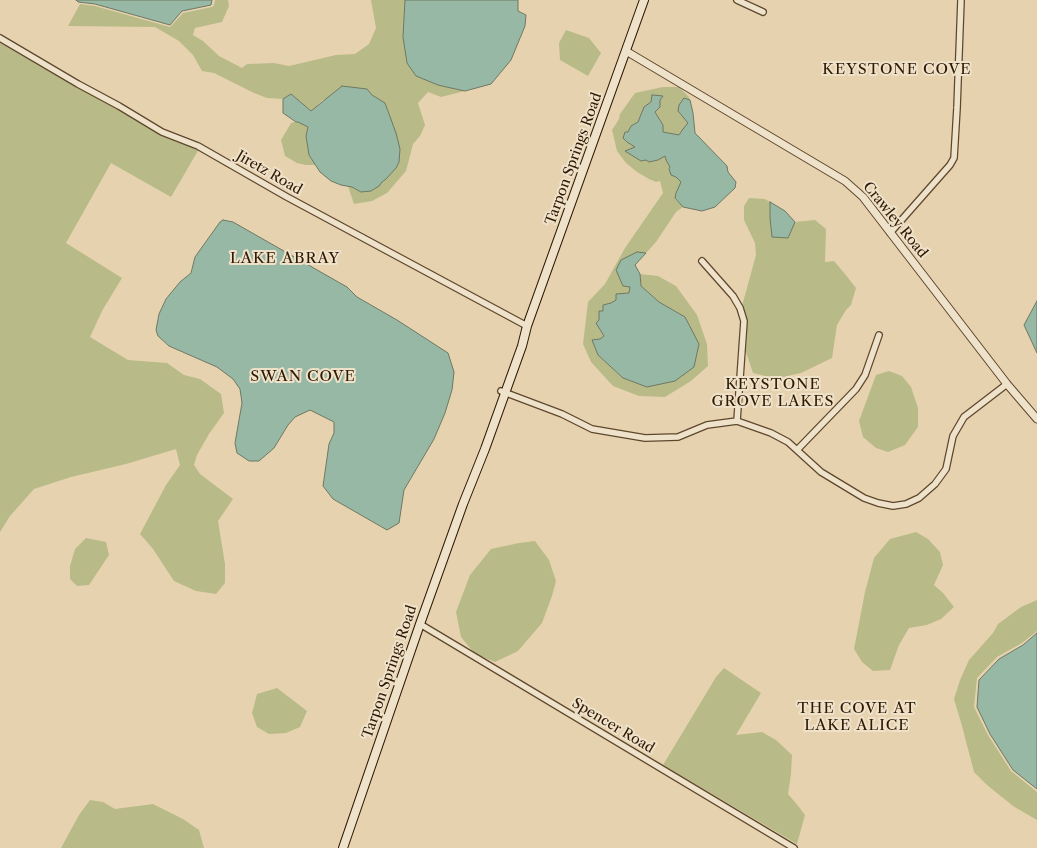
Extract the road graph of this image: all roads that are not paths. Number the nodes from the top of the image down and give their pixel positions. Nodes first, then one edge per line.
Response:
1 (644, 0) edge
2 (737, 0) edge
3 (961, 0) edge
4 (763, 12) dead end
5 (0, 38) edge
6 (626, 51) junction
7 (890, 233) junction
8 (702, 261) dead end
9 (527, 326) junction
10 (879, 335) dead end
11 (1007, 384) junction
12 (503, 391) junction
13 (1037, 419) edge
14 (737, 421) junction
15 (797, 450) junction
16 (420, 624) junction
17 (343, 848) edge
18 (794, 848) edge

1 - 6 main road, Tarpon Springs Road
2 - 4 street
3 - 7 street
5 - 9 street, Jiretz Road
6 - 7 street, Crawley Road
6 - 9 main road, Tarpon Springs Road
7 - 11 street, Crawley Road
8 - 14 street
9 - 12 main road, Tarpon Springs Road
10 - 15 street
11 - 13 street, Crawley Road
11 - 15 street
12 - 14 street
12 - 16 main road, Tarpon Springs Road
14 - 15 street
16 - 17 main road, Tarpon Springs Road
16 - 18 street, Spencer Road

